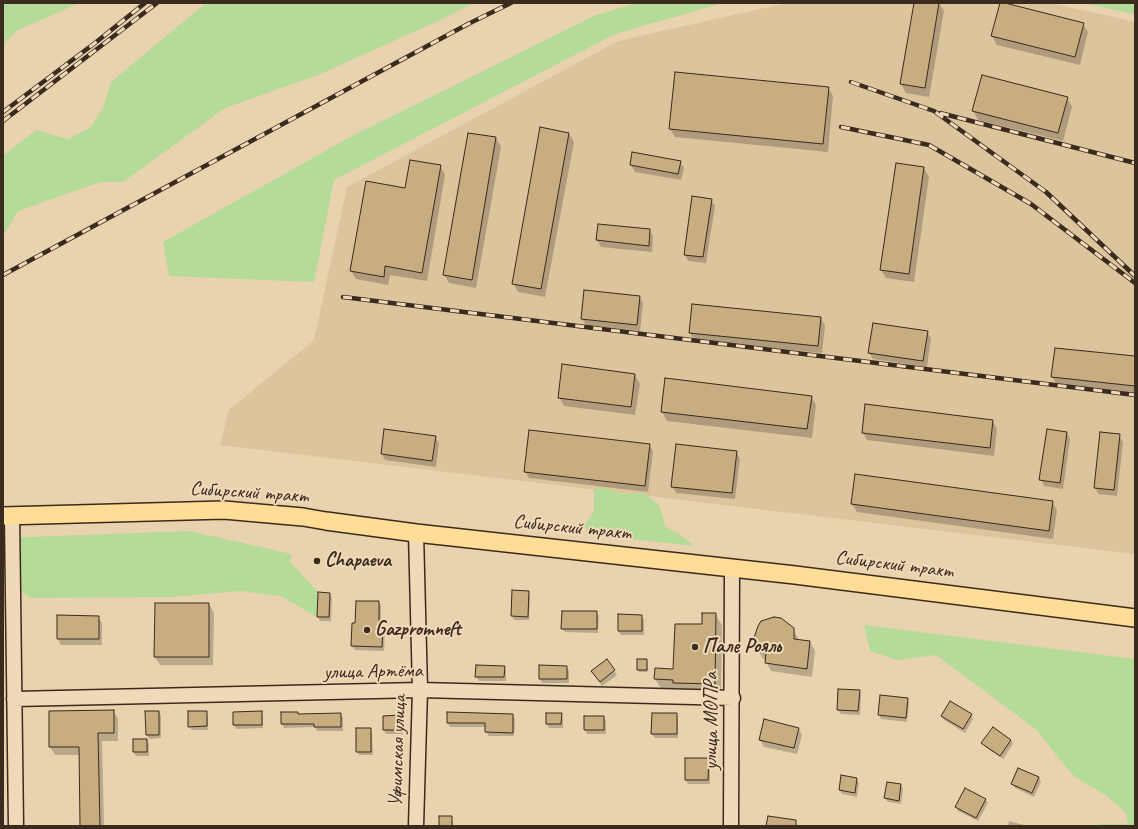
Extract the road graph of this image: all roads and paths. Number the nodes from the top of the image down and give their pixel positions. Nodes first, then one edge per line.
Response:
1 (7, 516) edge
2 (416, 533) junction
3 (732, 569) junction
4 (1135, 618) edge
5 (420, 690) junction
6 (732, 698) junction
7 (14, 699) junction
8 (16, 826) edge
9 (416, 826) edge
10 (731, 826) edge

1 - 2 main road, Сибирский тракт
1 - 7 street
2 - 3 main road, Сибирский тракт
2 - 5 street, Уфимская улица
3 - 4 main road, Сибирский тракт
3 - 6 street, улица МОПРа
5 - 6 street, улица Артёма
5 - 7 street, улица Артёма
5 - 9 street, Уфимская улица
6 - 10 street, улица МОПРа
7 - 8 street

